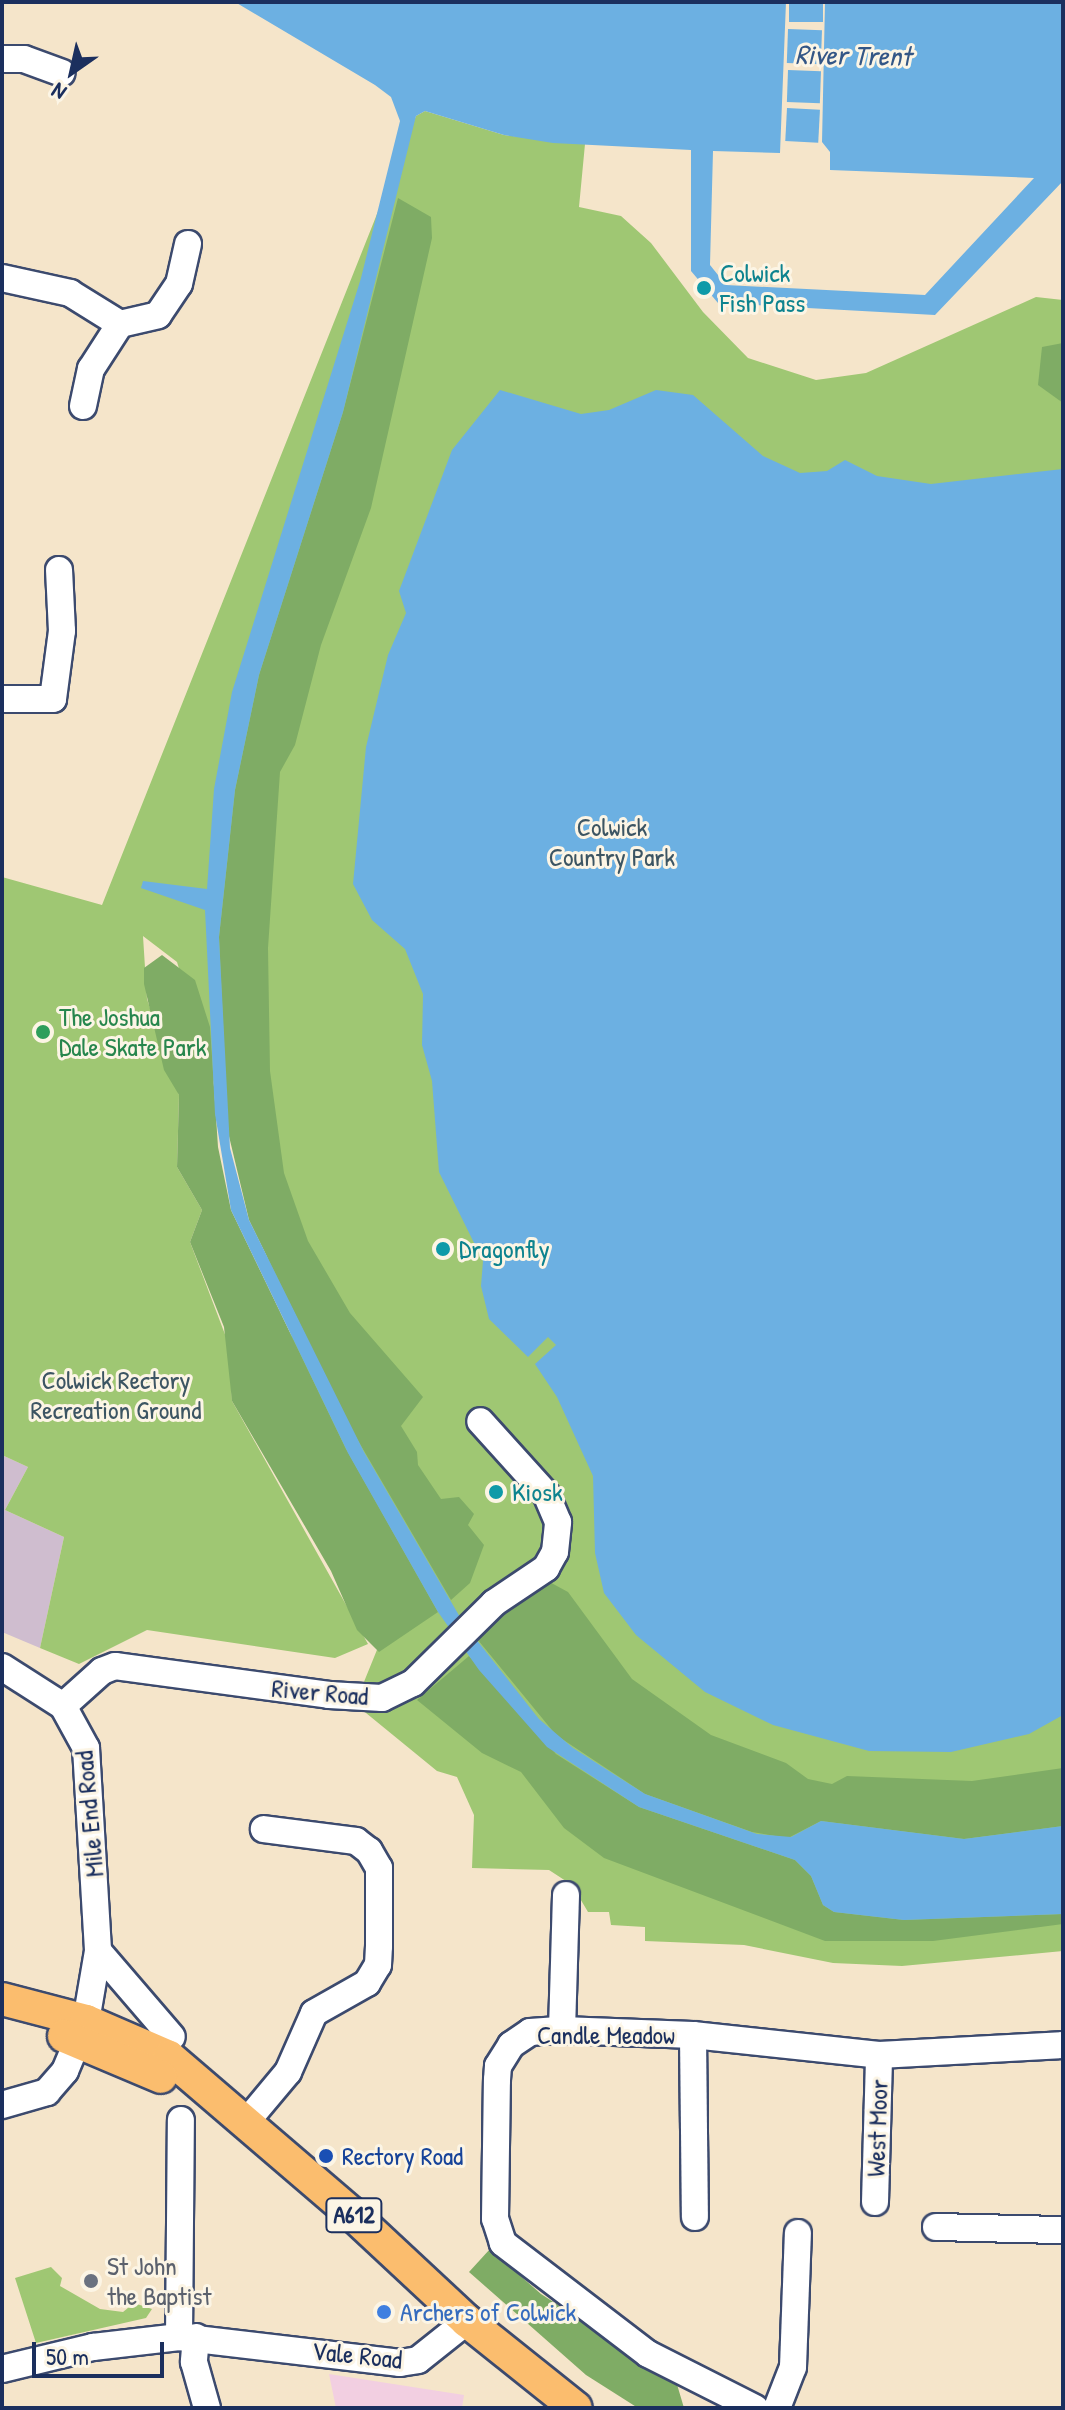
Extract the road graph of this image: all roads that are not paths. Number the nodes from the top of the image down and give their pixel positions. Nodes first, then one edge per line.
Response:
1 (2, 59) edge
2 (55, 64) dead end
3 (193, 255) dead end
4 (2, 278) edge
5 (120, 324) junction
6 (83, 406) dead end
7 (59, 570) dead end
8 (2, 699) edge
9 (475, 1426) dead end
10 (2, 1667) edge
11 (63, 1706) junction
12 (264, 1829) dead end
13 (571, 1906) dead end
14 (98, 1951) junction
15 (2, 1999) edge
16 (2, 2016) edge
17 (562, 2030) junction
18 (82, 2031) junction
19 (693, 2035) junction
20 (172, 2037) dead end
21 (1063, 2045) edge
22 (879, 2055) junction
23 (2, 2105) edge
24 (242, 2117) junction
25 (181, 2120) dead end
26 (875, 2202) dead end
27 (703, 2205) dead end
28 (936, 2227) dead end
29 (1063, 2230) edge
30 (798, 2233) dead end
31 (467, 2321) junction
32 (188, 2337) junction
33 (2, 2369) edge
34 (704, 2398) edge
35 (561, 2404) edge
36 (207, 2408) edge
37 (755, 2408) edge
38 (777, 2408) edge

1 - 2 street
3 - 5 street
4 - 5 street
5 - 6 street
7 - 8 street
9 - 11 street, River Road
10 - 11 street, Mile End Road
11 - 14 street, Mile End Road
12 - 24 street
13 - 17 street
14 - 18 street, Mile End Road
14 - 20 street
15 - 18 main road, A612
16 - 18 main road, A612
17 - 19 street, Candle Meadow
17 - 34 street, Candle Meadow
18 - 23 street, Mile End Road
18 - 24 main road, A612
19 - 22 street, Candle Meadow
19 - 27 street
21 - 22 street, Candle Meadow
22 - 26 street, West Moor
24 - 31 main road, A612
25 - 32 street
28 - 29 street
30 - 38 street
31 - 32 street, Vale Road
31 - 35 main road, A612
32 - 33 street, Vale Road
32 - 36 street
34 - 37 street, Candle Meadow

